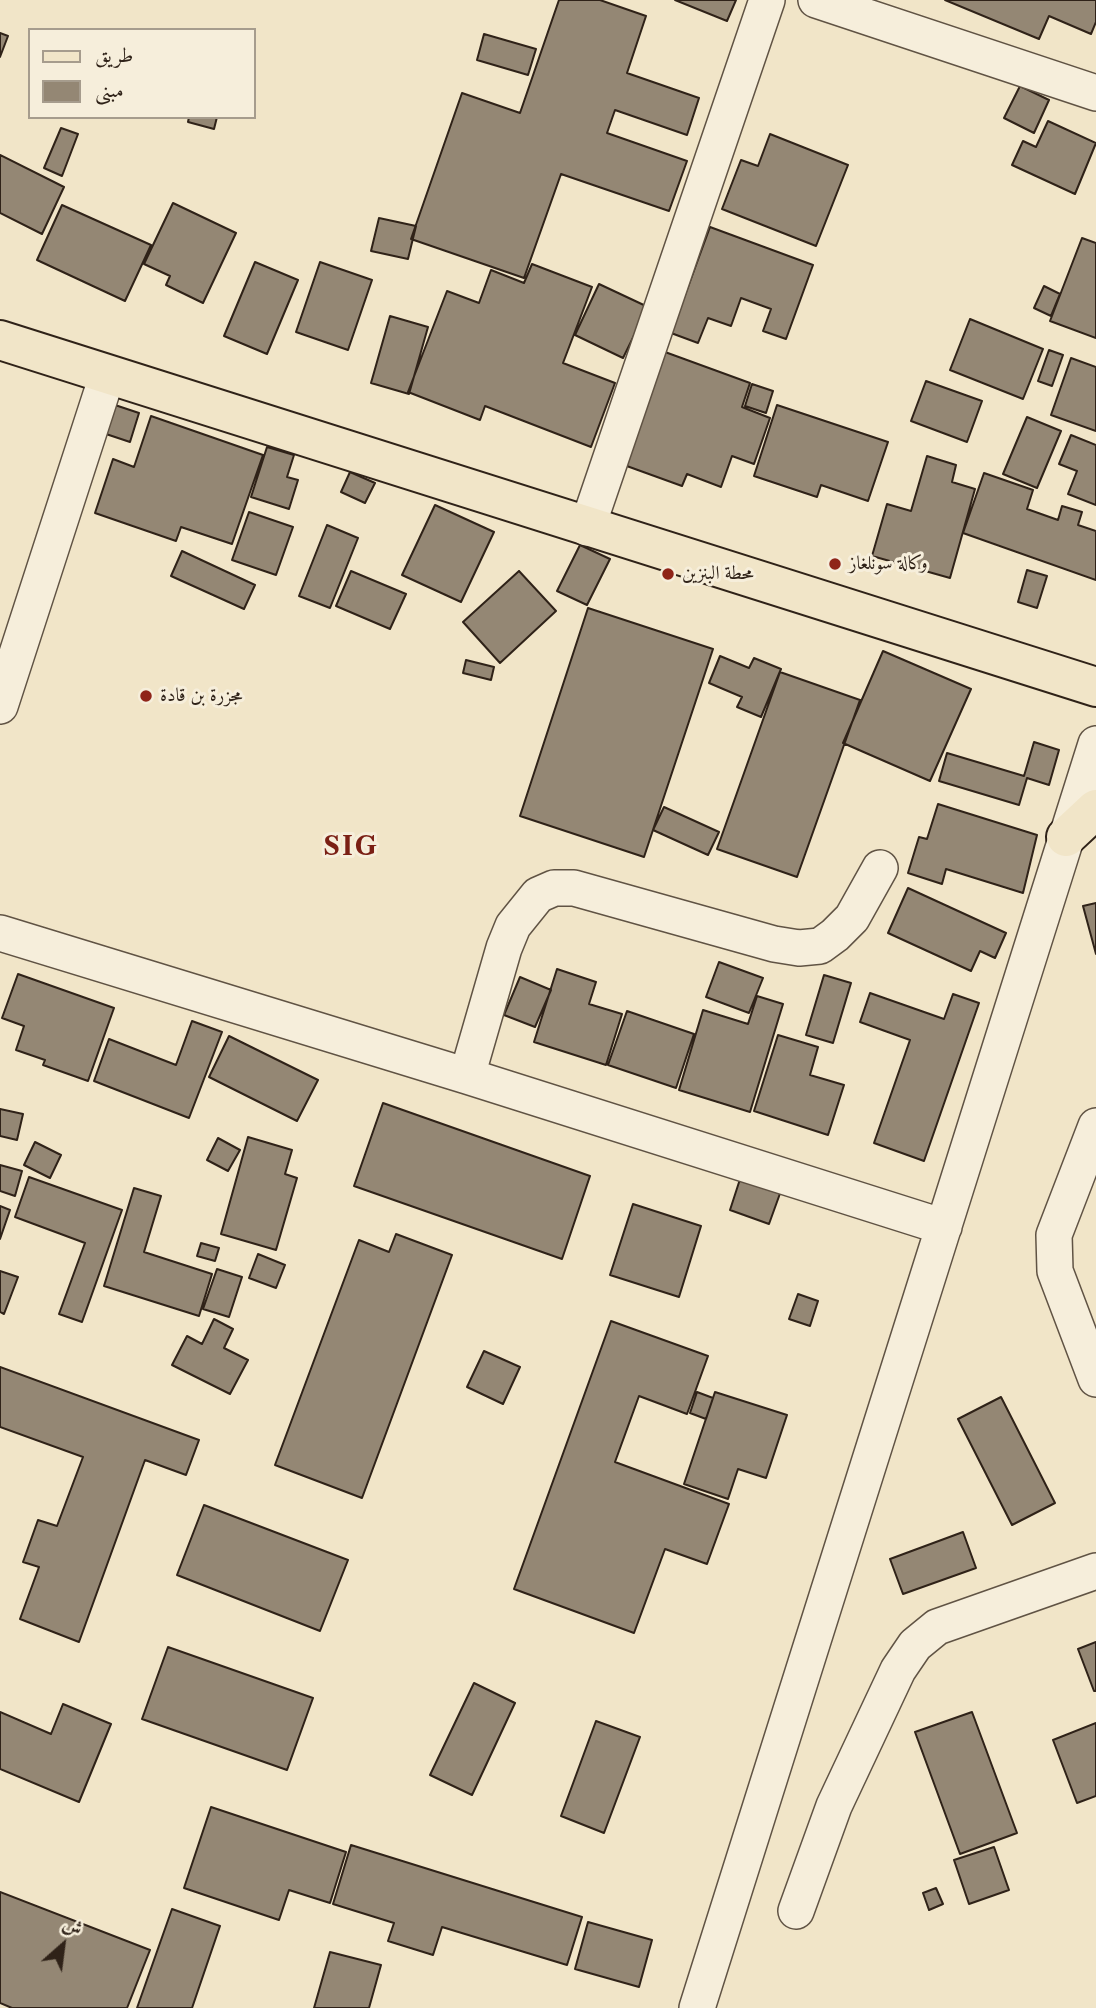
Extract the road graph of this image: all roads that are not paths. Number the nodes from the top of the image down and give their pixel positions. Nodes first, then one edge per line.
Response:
1 (767, 0) edge
2 (816, 0) edge
3 (1096, 93) edge
4 (0, 340) edge
5 (107, 376) junction
6 (587, 528) junction
7 (1096, 687) edge
8 (0, 706) edge
9 (1096, 744) edge
10 (1096, 808) edge
11 (1066, 837) junction
12 (880, 868) dead end
13 (0, 933) edge
14 (467, 1076) junction
15 (1096, 1126) edge
16 (944, 1227) junction
17 (1096, 1379) edge
18 (1096, 1571) edge
19 (796, 1911) dead end
20 (697, 2008) edge

1 - 6 street
2 - 3 street
4 - 5 main road
5 - 6 main road
5 - 8 street
6 - 7 main road
9 - 11 street
10 - 11 main road
11 - 16 street
12 - 14 street
13 - 14 street
14 - 16 street
15 - 17 street
16 - 20 street
18 - 19 street

